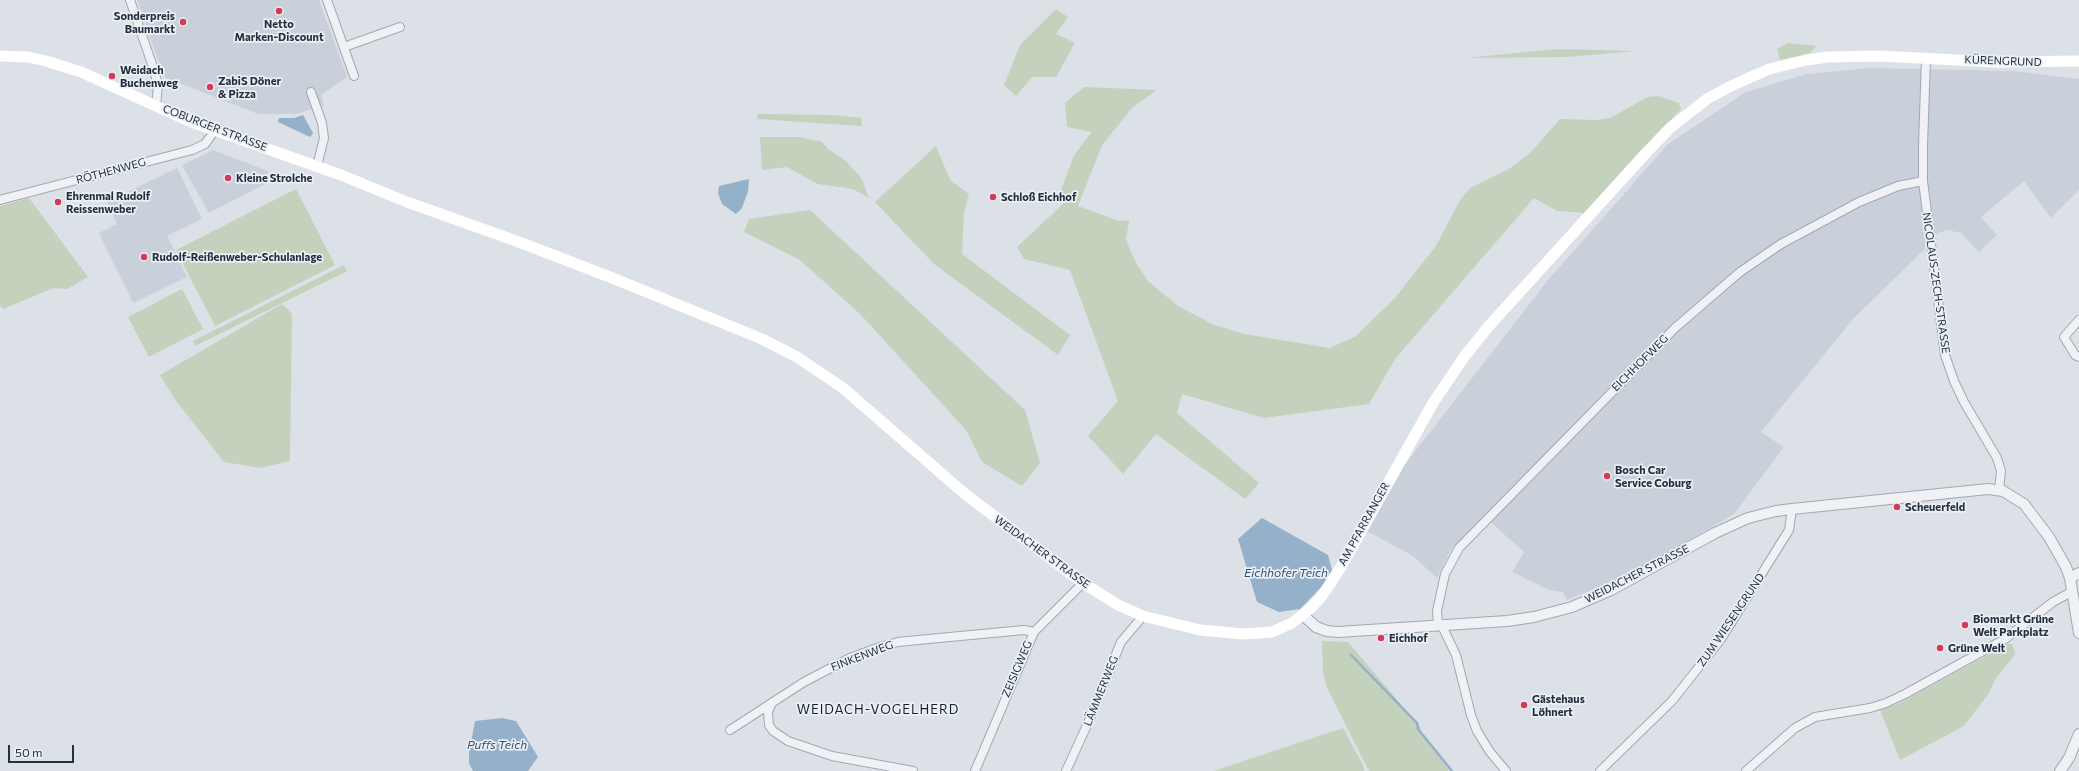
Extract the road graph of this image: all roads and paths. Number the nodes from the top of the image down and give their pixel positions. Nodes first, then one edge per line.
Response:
1 (130, 0) edge
2 (327, 0) edge
3 (400, 27) dead end
4 (344, 47) junction
5 (0, 56) edge
6 (1926, 58) junction
7 (2079, 61) edge
8 (354, 76) dead end
9 (311, 92) dead end
10 (156, 106) junction
11 (215, 130) junction
12 (317, 166) junction
13 (1923, 181) junction
14 (392, 196) joint
15 (0, 200) edge
16 (2079, 320) edge
17 (2079, 357) edge
18 (1394, 470) joint
19 (1999, 490) junction
20 (1792, 509) junction
21 (2074, 575) edge
22 (1083, 584) junction
23 (2073, 591) junction
24 (1303, 615) junction
25 (1143, 616) junction
26 (1440, 626) junction
27 (1034, 632) junction
28 (2079, 633) edge
29 (772, 704) junction
30 (730, 730) dead end
31 (2079, 734) edge
32 (913, 771) edge
33 (975, 771) edge
34 (1066, 771) edge
35 (1506, 771) edge
36 (1600, 771) edge
37 (1746, 771) edge
38 (2060, 771) edge

1 - 10 street
2 - 4 street
3 - 4 street
4 - 8 street
5 - 10 main road, COBURGER STRASSE
6 - 7 main road, KÜRENGRUND
6 - 13 street, NICOLAUS-ZECH-STRASSE
6 - 18 main road, KÜRENGRUND
9 - 12 street
10 - 11 main road, COBURGER STRASSE
11 - 12 main road, COBURGER STRASSE
11 - 15 street, RÖTHENWEG
12 - 14 main road, COBURGER STRASSE
13 - 19 street, NICOLAUS-ZECH-STRASSE
13 - 26 street, EICHHOFWEG
14 - 22 main road, WEIDACHER STRASSE
16 - 17 street
18 - 24 main road, AM PFARRANGER
19 - 20 street, WEIDACHER STRASSE
19 - 21 street
20 - 26 street, WEIDACHER STRASSE
20 - 36 street, ZUM WIESENGRUND
21 - 23 street
22 - 25 main road, WEIDACHER STRASSE
22 - 27 street, ZEISIGWEG
23 - 28 street
23 - 37 street
24 - 25 main road, WEIDACHER STRASSE
24 - 26 street, WEIDACHER STRASSE
25 - 34 street, LÄMMERWEG
26 - 35 street
27 - 29 street, FINKENWEG
27 - 33 street, ZEISIGWEG
29 - 30 street, FINKENWEG
29 - 32 street
31 - 38 street

